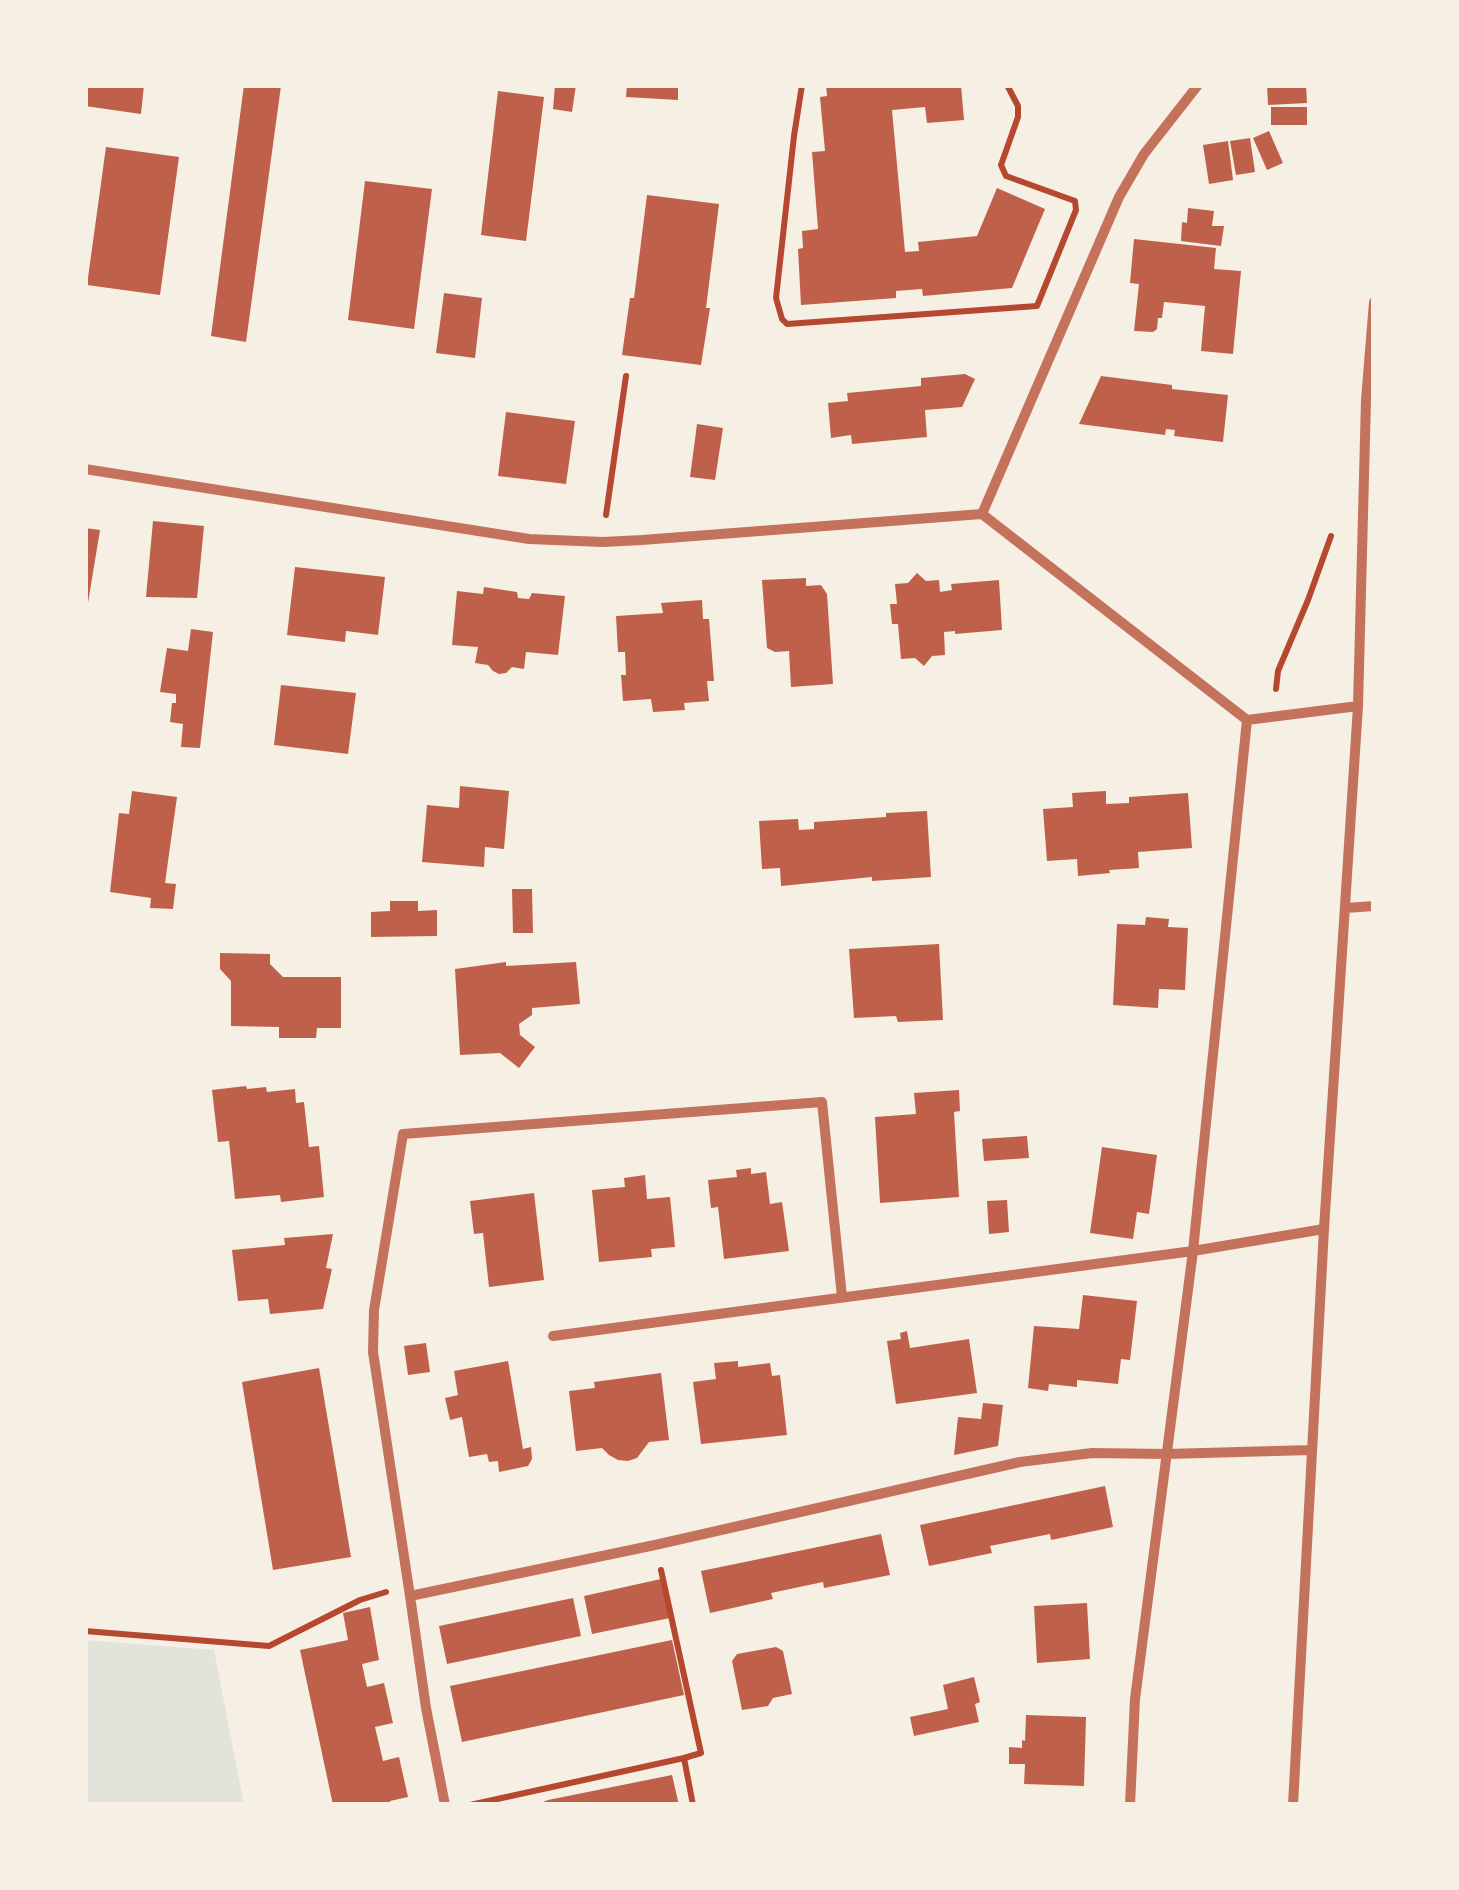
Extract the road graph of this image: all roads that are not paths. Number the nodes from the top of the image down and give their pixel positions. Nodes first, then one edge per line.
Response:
1 (1198, 85) edge
2 (1374, 302) edge
3 (85, 468) edge
4 (982, 514) junction
5 (1358, 706) junction
6 (1246, 720) junction
7 (1374, 906) edge
8 (1346, 908) junction
9 (1324, 1229) junction
10 (1194, 1251) junction
11 (842, 1297) junction
12 (553, 1336) dead end
13 (1312, 1450) junction
14 (1167, 1454) junction
15 (410, 1596) junction
16 (445, 1805) edge
17 (1130, 1805) edge
18 (1293, 1805) edge

1 - 4 street
2 - 5 street
3 - 4 street
4 - 6 street
5 - 6 street
5 - 8 street
6 - 10 street
7 - 8 street
8 - 9 street
9 - 10 street
9 - 13 street
10 - 11 street
10 - 14 street
11 - 12 street
11 - 15 street
13 - 14 street
13 - 18 street
14 - 15 street
14 - 17 street
15 - 16 street

